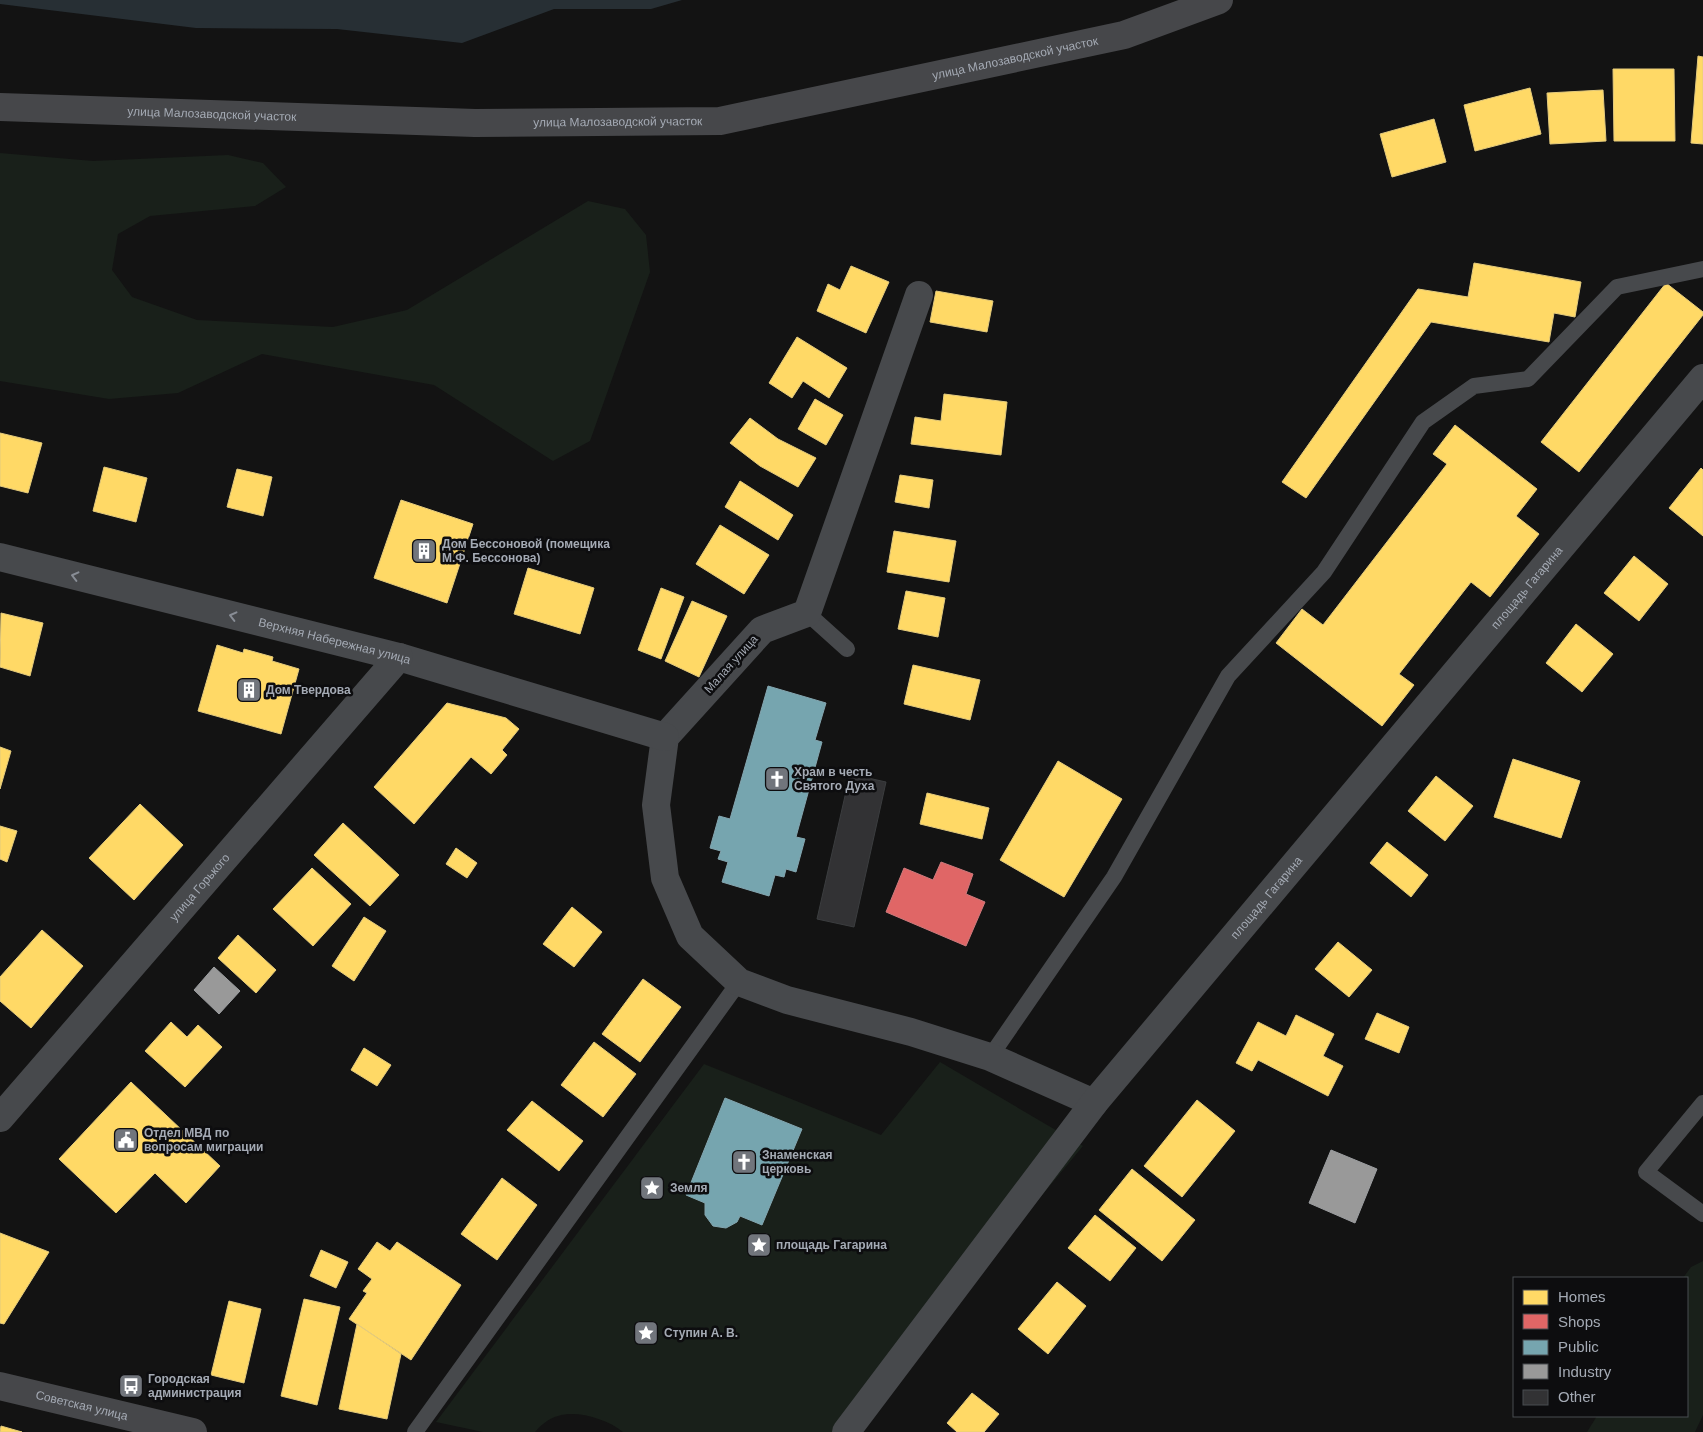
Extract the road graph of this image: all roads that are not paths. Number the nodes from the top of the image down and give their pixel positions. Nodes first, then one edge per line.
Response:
1 (1220, 0) edge
2 (0, 107) edge
3 (1703, 269) edge
4 (919, 295) dead end
5 (1703, 378) edge
6 (0, 557) edge
7 (807, 613) junction
8 (847, 649) dead end
9 (399, 658) junction
10 (665, 737) junction
11 (739, 982) junction
12 (990, 1057) junction
13 (1094, 1103) junction
14 (1703, 1103) edge
15 (0, 1118) edge
16 (1703, 1214) edge
17 (0, 1386) edge
18 (193, 1432) edge
19 (415, 1432) edge
20 (846, 1432) edge

1 - 2 street, улица Малозаводской участок
3 - 12 lane
4 - 7 street
5 - 13 street, площадь Гагарина
9 -> 6 street, Верхняя Набережная улица
7 - 8 lane
7 - 10 street, Малая улица
9 - 10 street, Верхняя Набережная улица
9 - 15 street, улица Горького
10 - 11 street
11 - 12 street
11 - 19 lane
12 - 13 street
13 - 20 street, площадь Гагарина
14 - 16 lane
17 - 18 street, Советская улица

